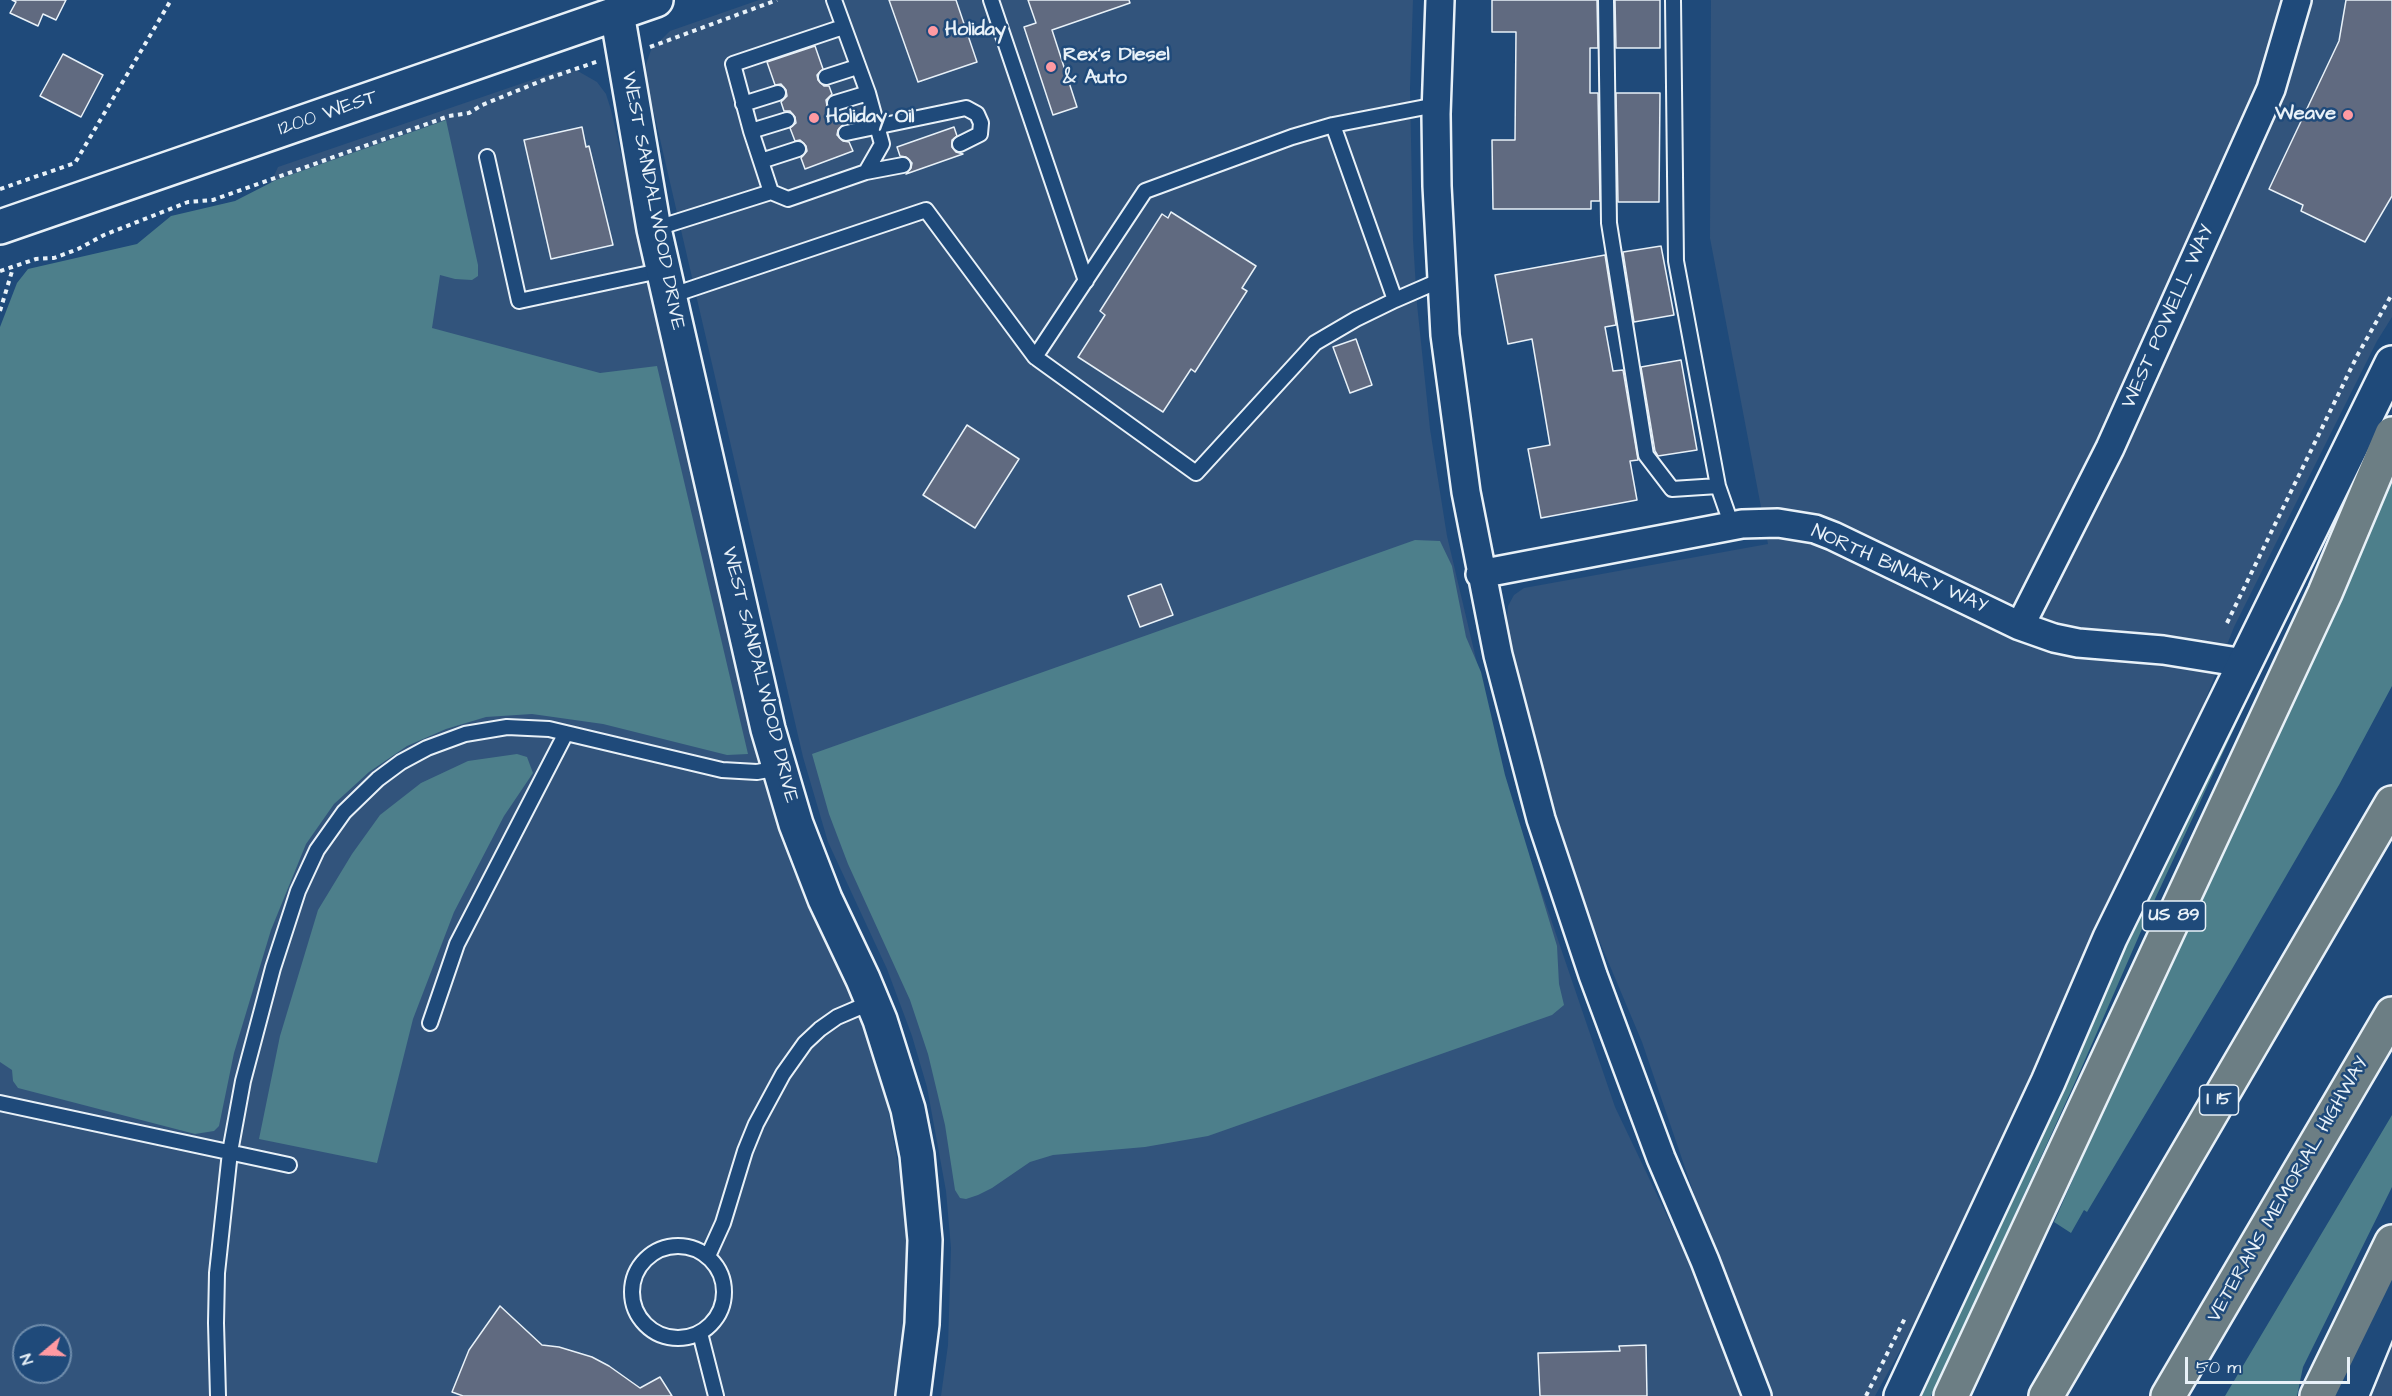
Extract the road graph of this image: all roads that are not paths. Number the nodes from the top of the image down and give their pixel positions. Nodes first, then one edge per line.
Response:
1 (656, 0) edge
2 (834, 0) edge
3 (991, 0) edge
4 (1440, 0) edge
5 (1606, 0) edge
6 (1672, 0) edge
7 (2297, 0) edge
8 (616, 7) edge
9 (843, 27) junction
10 (857, 67) junction
11 (826, 77) dead end
12 (778, 93) dead end
13 (868, 93) junction
14 (835, 103) dead end
15 (744, 104) junction
16 (1436, 105) junction
17 (788, 120) dead end
18 (878, 125) junction
19 (1333, 125) junction
20 (751, 131) junction
21 (846, 133) dead end
22 (960, 144) dead end
23 (798, 149) dead end
24 (487, 158) dead end
25 (761, 161) junction
26 (903, 165) dead end
27 (866, 172) junction
28 (771, 192) junction
29 (0, 227) edge
30 (654, 229) junction
31 (1441, 280) junction
32 (1086, 281) junction
33 (667, 283) junction
34 (1395, 300) junction
35 (1035, 357) junction
36 (2392, 363) edge
37 (2392, 434) edge
38 (1718, 486) junction
39 (1732, 526) junction
40 (1480, 574) junction
41 (2020, 626) junction
42 (2244, 663) junction
43 (566, 733) junction
44 (778, 768) junction
45 (2392, 803) edge
46 (872, 1002) junction
47 (2392, 1014) edge
48 (430, 1023) dead end
49 (0, 1103) edge
50 (230, 1152) junction
51 (289, 1166) dead end
52 (2392, 1242) edge
53 (708, 1256) junction
54 (2392, 1296) edge
55 (700, 1333) junction
56 (218, 1396) edge
57 (716, 1396) edge
58 (913, 1396) edge
59 (1757, 1396) edge
60 (1901, 1396) edge
61 (1951, 1396) edge
62 (2046, 1396) edge
63 (2168, 1396) edge
64 (2317, 1396) edge
65 (2350, 1396) edge

1 - 8 main road, 1200 WEST
2 - 9 lane
3 - 32 lane
4 - 16 street
5 - 38 lane
6 - 38 lane
7 - 41 street, WEST POWELL WAY
8 - 29 main road, 1200 WEST
8 - 30 main road, WEST SANDALWOOD DRIVE
9 - 10 lane
9 - 15 lane
10 - 11 lane
10 - 13 lane
12 - 15 lane
13 - 14 lane
13 - 18 lane
15 - 20 lane
16 - 19 lane
16 - 31 street
17 - 20 lane
18 - 21 lane
18 - 22 lane
18 - 27 lane
19 - 32 lane
19 - 34 lane
20 - 25 lane
23 - 25 lane
24 - 33 lane
25 - 28 lane
26 - 27 lane
27 - 28 lane
28 - 30 lane
30 - 33 main road, WEST SANDALWOOD DRIVE
31 - 34 lane
31 - 40 street
32 - 35 lane
33 - 35 lane
33 - 44 main road, WEST SANDALWOOD DRIVE
34 - 35 lane
36 - 42 main road
37 - 61 highway, US 89
38 - 39 lane
39 - 40 street, NORTH BINARY WAY
39 - 41 street, NORTH BINARY WAY
40 - 59 street
41 - 42 street, NORTH BINARY WAY
42 - 60 main road
43 - 44 lane
43 - 48 lane
43 - 50 lane
44 - 46 main road, WEST SANDALWOOD DRIVE
45 - 62 highway, I 15
46 - 53 lane
46 - 58 main road, WEST SANDALWOOD DRIVE
47 - 63 highway, VETERANS MEMORIAL HIGHWAY
49 - 50 lane
50 - 51 lane
50 - 56 lane
52 - 64 highway
53 - 55 lane
53 - 55 lane
54 - 65 main road
55 - 57 lane

